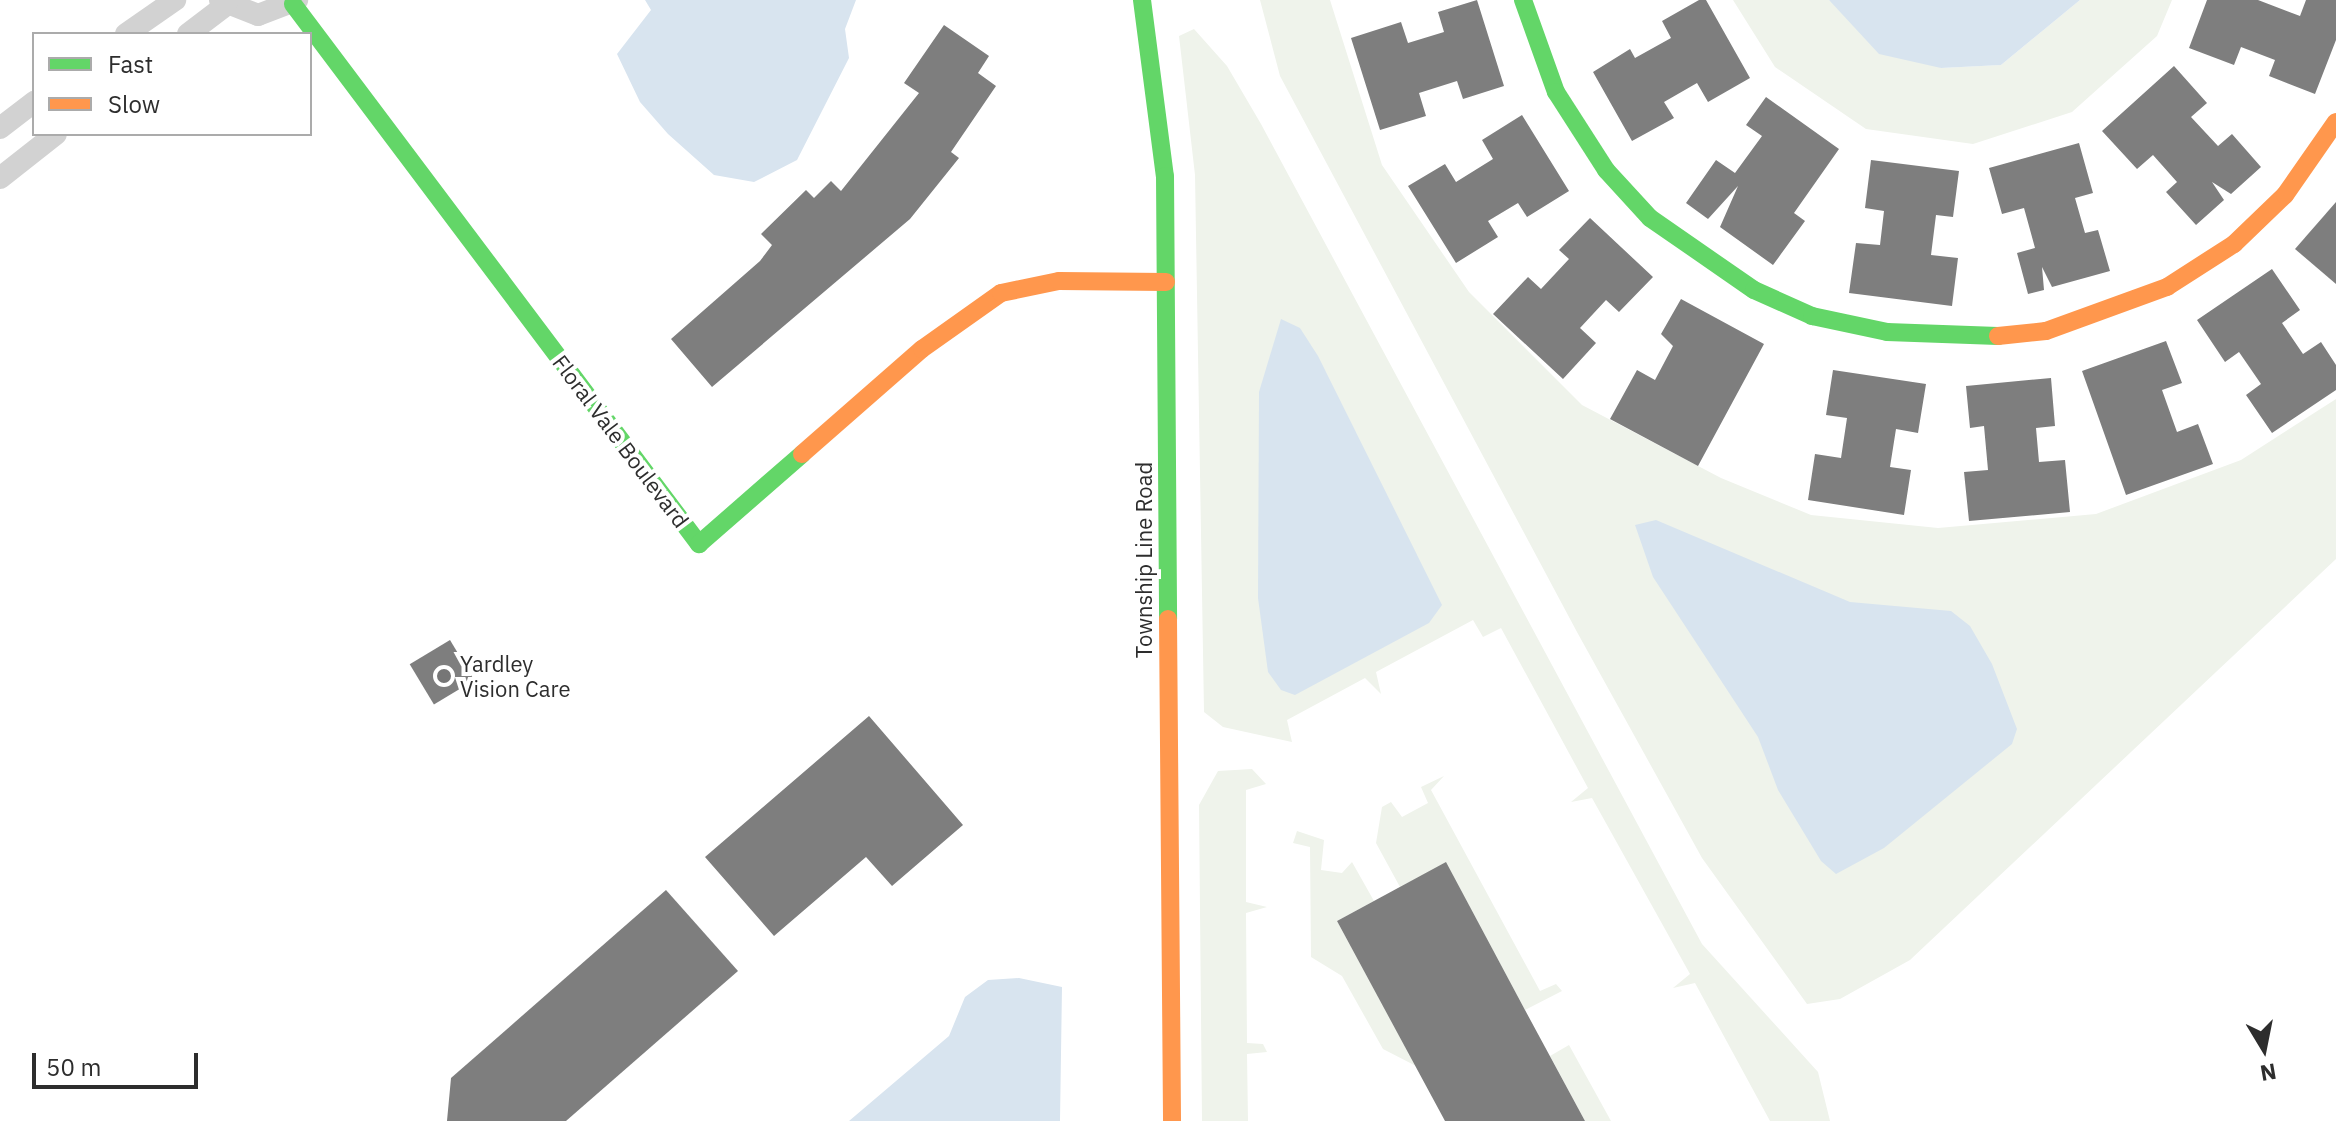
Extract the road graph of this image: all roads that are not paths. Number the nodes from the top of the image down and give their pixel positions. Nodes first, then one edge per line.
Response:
1 (175, 0) edge
2 (1142, 0) edge
3 (1523, 0) edge
4 (295, 2) edge
5 (223, 3) edge
6 (129, 32) edge
7 (190, 32) edge
8 (32, 104) edge
9 (2336, 122) edge
10 (0, 128) edge
11 (53, 136) edge
12 (0, 178) edge
13 (1166, 282) junction
14 (1172, 1121) edge

1 - 6 street
2 - 13 street, Township Line Road
3 - 9 street
4 - 5 street, Floral Vale Boulevard
4 - 13 street, Floral Vale Boulevard
5 - 7 street, Floral Vale Boulevard
8 - 10 street
11 - 12 street
13 - 14 street, Township Line Road

